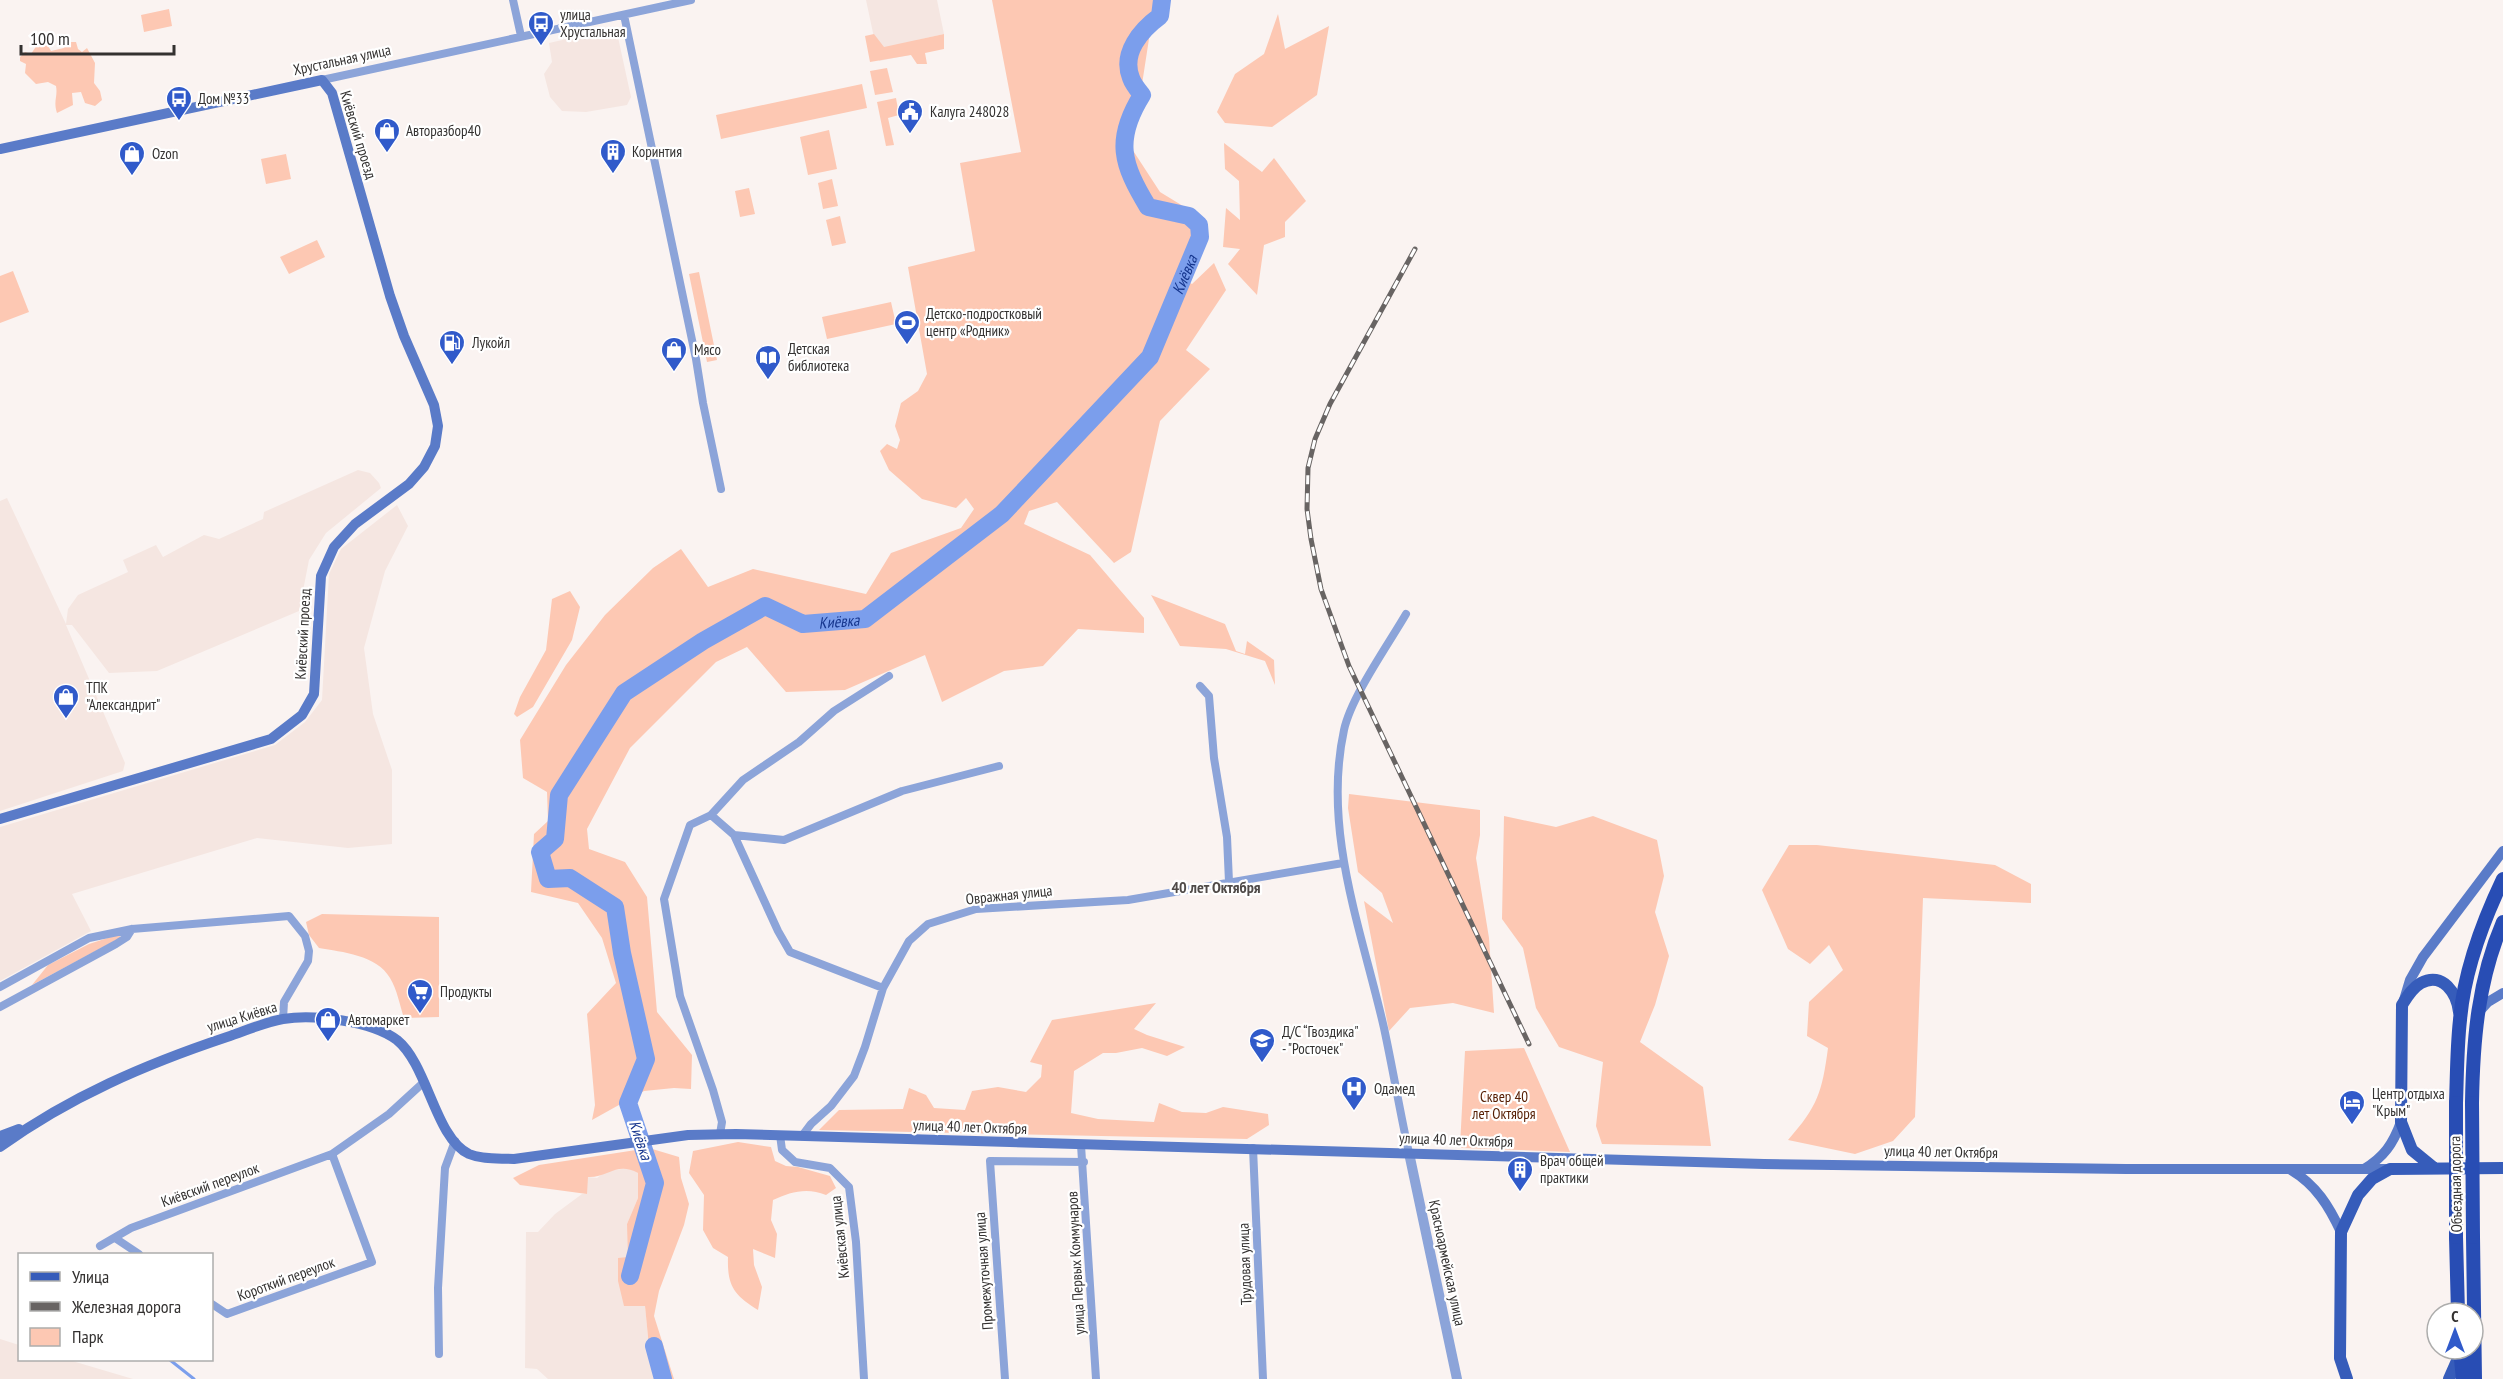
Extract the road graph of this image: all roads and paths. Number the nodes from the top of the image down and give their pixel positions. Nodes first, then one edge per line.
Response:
1 (513, 0) edge
2 (692, 0) edge
3 (674, 2) edge
4 (624, 15) junction
5 (522, 36) junction
6 (322, 80) junction
7 (0, 149) edge
8 (721, 489) dead end
9 (1406, 614) dead end
10 (889, 676) dead end
11 (1200, 686) dead end
12 (999, 766) dead end
13 (711, 815) junction
14 (0, 819) edge
15 (734, 835) junction
16 (2503, 851) edge
17 (1343, 863) junction
18 (2503, 879) edge
19 (1229, 882) junction
20 (2503, 922) edge
21 (132, 929) junction
22 (0, 987) edge
23 (883, 988) junction
24 (2503, 993) edge
25 (2402, 1005) junction
26 (0, 1007) edge
27 (2476, 1015) junction
28 (2460, 1017) junction
29 (283, 1019) junction
30 (424, 1082) junction
31 (2401, 1122) junction
32 (30, 1125) junction
33 (720, 1134) junction
34 (780, 1135) junction
35 (0, 1136) edge
36 (802, 1136) junction
37 (455, 1141) junction
38 (1081, 1145) junction
39 (0, 1147) edge
40 (1253, 1148) junction
41 (1409, 1153) junction
42 (332, 1154) junction
43 (514, 1159) joint
44 (1084, 1162) junction
45 (2434, 1168) junction
46 (2503, 1168) edge
47 (2364, 1169) junction
48 (2390, 1169) junction
49 (2291, 1170) junction
50 (2341, 1232) junction
51 (115, 1238) junction
52 (100, 1246) dead end
53 (138, 1253) edge
54 (2458, 1301) edge
55 (213, 1305) edge
56 (439, 1354) dead end
57 (2456, 1361) edge
58 (2464, 1361) edge
59 (864, 1379) edge
60 (1005, 1379) edge
61 (1096, 1379) edge
62 (1263, 1379) edge
63 (1457, 1379) edge
64 (2347, 1379) edge
65 (2449, 1379) edge
66 (2473, 1379) edge

1 - 5 street
2 - 3 street, Хрустальная улица
3 - 4 street, Хрустальная улица
4 - 5 street, Хрустальная улица
4 - 8 street
5 - 6 street, Хрустальная улица
6 - 7 main road, Хрустальная улица
6 - 14 main road, Киёвский проезд
9 - 17 street
10 - 13 street
11 - 19 street
12 - 15 street
13 - 15 street
13 - 33 street
15 - 23 street
16 - 25 main road
17 - 19 street, Овражная улица
17 - 41 street
18 - 28 highway, Объездная дорога
19 - 23 street, Овражная улица
20 - 27 highway, Объездная дорога
21 - 22 street
21 - 26 street
21 - 29 street
23 - 36 street, Овражная улица
24 - 27 main road
25 - 28 main road
25 - 31 main road
27 - 66 highway, Объездная дорога, bridge
28 - 54 highway, Объездная дорога, bridge
29 - 30 main road, улица Киёвка
29 - 32 main road, улица Киёвка
30 - 37 main road, улица Киёвка
30 - 42 street, Киёвский переулок
31 - 45 main road
31 - 47 main road
32 - 35 main road
32 - 39 main road, улица Киёвка
33 - 34 main road, улица 40 лет Октября
33 - 43 main road, улица 40 лет Октября
34 - 36 main road, улица 40 лет Октября
34 - 59 street, Киёвская улица
36 - 38 main road, улица 40 лет Октября
37 - 43 main road, улица Киёвка
37 - 56 street
38 - 40 main road, улица 40 лет Октября
38 - 44 street, улица Первых Коммунаров
40 - 41 main road, улица 40 лет Октября
40 - 62 street, Трудовая улица
41 - 49 main road, улица 40 лет Октября
41 - 63 street, Красноармейская улица
42 - 51 street, Киёвский переулок
42 - 55 street, Короткий переулок
44 - 60 street, Промежуточная улица
44 - 61 street, улица Первых Коммунаров
45 - 46 main road, улица 40 лет Октября
45 - 48 main road, улица 40 лет Октября
47 - 48 main road, улица 40 лет Октября
47 - 49 main road, улица 40 лет Октября
48 - 50 main road
49 - 50 main road
50 - 64 main road
51 - 52 street, Киёвский переулок
51 - 53 street
57 - 65 main road
58 - 66 highway, Объездная дорога

